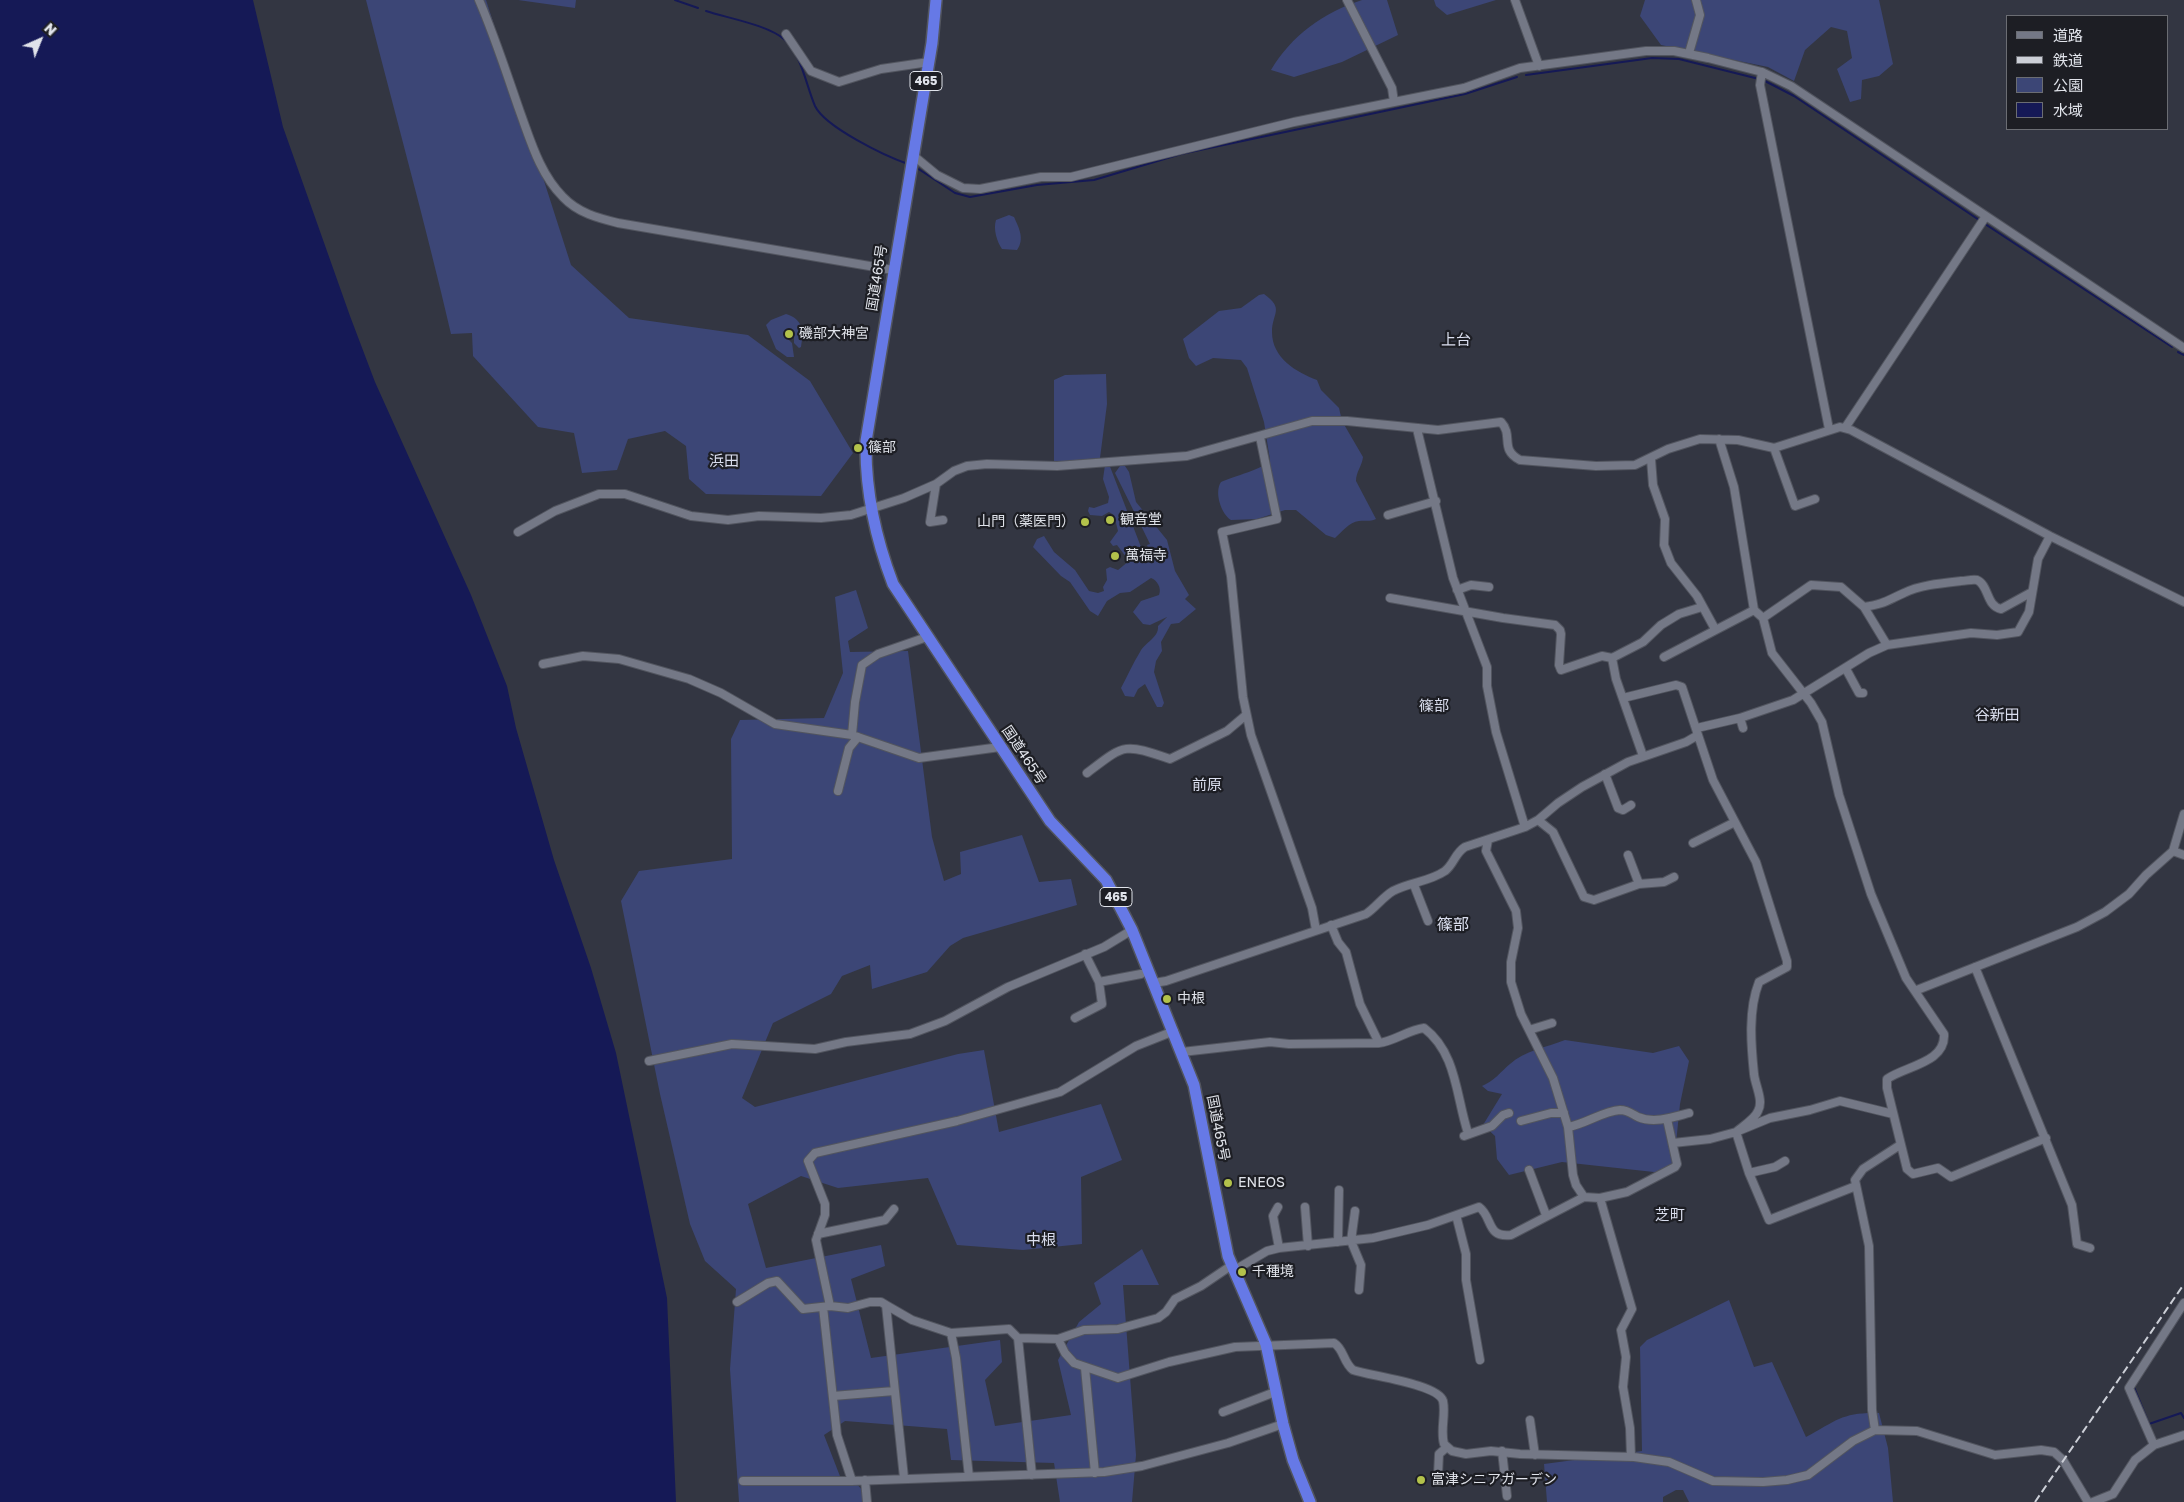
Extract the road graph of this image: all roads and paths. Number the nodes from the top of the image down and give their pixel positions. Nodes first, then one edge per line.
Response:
1 (479, 0) edge
2 (936, 0) edge
3 (1347, 0) edge
4 (1515, 0) edge
5 (1696, 0) edge
6 (786, 34) dead end
7 (1690, 54) junction
8 (929, 62) junction
9 (1540, 66) junction
10 (1761, 77) junction
11 (1394, 102) junction
12 (912, 162) junction
13 (1986, 216) junction
14 (893, 270) junction
15 (2184, 348) edge
16 (1845, 428) junction
17 (1417, 429) junction
18 (1829, 429) junction
19 (1260, 438) junction
20 (1719, 439) junction
21 (1774, 448) junction
22 (1651, 459) junction
23 (936, 484) junction
24 (1816, 498) dead end
25 (1436, 501) junction
26 (869, 508) junction
27 (1388, 514) dead end
28 (943, 520) dead end
29 (518, 532) dead end
30 (2050, 536) junction
31 (1489, 587) dead end
32 (1457, 590) junction
33 (2032, 592) junction
34 (1390, 598) dead end
35 (2184, 602) edge
36 (1750, 605) junction
37 (1702, 607) junction
38 (1864, 607) junction
39 (1464, 610) junction
40 (1763, 618) junction
41 (1714, 629) junction
42 (927, 637) junction
43 (1887, 645) junction
44 (1612, 658) junction
45 (1664, 658) dead end
46 (543, 664) dead end
47 (1846, 669) junction
48 (1802, 692) junction
49 (1864, 693) dead end
50 (1623, 698) junction
51 (1246, 715) junction
52 (1740, 718) junction
53 (1744, 728) dead end
54 (1697, 731) junction
55 (855, 736) junction
56 (1000, 747) junction
57 (1643, 756) junction
58 (1087, 773) dead end
59 (1605, 774) junction
60 (838, 791) dead end
61 (1631, 805) dead end
62 (2184, 814) edge
63 (1538, 820) junction
64 (1735, 822) junction
65 (1525, 827) junction
66 (1488, 840) junction
67 (1693, 843) dead end
68 (2173, 851) junction
69 (2184, 854) edge
70 (1628, 855) dead end
71 (1674, 877) dead end
72 (1639, 884) junction
73 (1414, 885) junction
74 (1428, 921) dead end
75 (1331, 925) junction
76 (1132, 930) junction
77 (1316, 930) junction
78 (1085, 954) junction
79 (1975, 967) junction
80 (1141, 974) dead end
81 (1098, 982) junction
82 (1154, 983) junction
83 (1916, 990) junction
84 (1074, 1018) dead end
85 (1552, 1023) dead end
86 (1529, 1030) junction
87 (1174, 1031) junction
88 (1379, 1043) junction
89 (1182, 1052) junction
90 (649, 1061) dead end
91 (1510, 1113) dead end
92 (1564, 1113) junction
93 (1689, 1113) dead end
94 (1892, 1114) junction
95 (1667, 1119) junction
96 (1521, 1121) dead end
97 (1568, 1127) junction
98 (1736, 1132) junction
99 (2046, 1138) junction
100 (1673, 1143) junction
101 (1900, 1145) junction
102 (1785, 1161) dead end
103 (1529, 1170) dead end
104 (1749, 1173) junction
105 (1856, 1186) junction
106 (1339, 1190) dead end
107 (1584, 1196) junction
108 (1600, 1198) junction
109 (1278, 1207) dead end
110 (1305, 1207) dead end
111 (894, 1209) dead end
112 (1354, 1211) dead end
113 (1456, 1215) junction
114 (1546, 1215) junction
115 (818, 1234) junction
116 (1351, 1240) junction
117 (1338, 1242) junction
118 (1308, 1246) junction
119 (1279, 1248) junction
120 (2090, 1248) dead end
121 (1232, 1268) junction
122 (1359, 1290) dead end
123 (737, 1302) dead end
124 (2184, 1303) edge
125 (827, 1306) junction
126 (886, 1306) junction
127 (951, 1333) junction
128 (1018, 1338) junction
129 (1058, 1340) junction
130 (1266, 1344) junction
131 (1480, 1360) dead end
132 (1085, 1368) junction
133 (894, 1392) junction
134 (1276, 1392) junction
135 (833, 1396) junction
136 (1223, 1412) dead end
137 (1530, 1420) dead end
138 (1283, 1424) junction
139 (1875, 1430) junction
140 (2184, 1434) edge
141 (2154, 1445) junction
142 (1446, 1447) junction
143 (1502, 1451) junction
144 (1535, 1455) junction
145 (1631, 1457) junction
146 (1094, 1473) junction
147 (1032, 1475) junction
148 (1438, 1475) dead end
149 (969, 1477) junction
150 (904, 1478) junction
151 (865, 1480) junction
152 (743, 1481) dead end
153 (852, 1481) junction
154 (1507, 1496) dead end
155 (867, 1502) edge
156 (1310, 1502) edge
157 (2088, 1502) edge
158 (2093, 1502) edge

1 - 14 street
2 - 8 highway, 国道465号 / 465
3 - 11 street
4 - 9 street
5 - 7 street
6 - 8 street
7 - 9 street
7 - 10 street
8 - 12 highway, 国道465号 / 465
9 - 11 street
10 - 13 street
10 - 18 street
11 - 12 street
12 - 14 highway, 国道465号 / 465
13 - 15 street
13 - 16 street
14 - 26 highway, 国道465号 / 465
16 - 18 street
16 - 30 street
17 - 19 street
17 - 22 street
17 - 25 street
18 - 21 street
19 - 23 street
19 - 51 street
20 - 21 street
20 - 22 street
20 - 36 street
21 - 24 street
22 - 37 street
23 - 26 street
23 - 28 street
25 - 27 street
25 - 32 street
26 - 29 street
26 - 42 highway, 国道465号 / 465
30 - 33 street
30 - 35 street
31 - 32 street
32 - 39 street
33 - 38 street
33 - 43 street
34 - 39 street
36 - 40 street
36 - 41 street
37 - 41 street
37 - 44 street
38 - 40 street
38 - 43 street
39 - 44 street
39 - 65 street
40 - 48 street
41 - 45 street
42 - 55 street
42 - 56 highway, 国道465号 / 465
43 - 47 street
44 - 50 street
46 - 55 street
47 - 48 street
47 - 49 street
48 - 52 street
48 - 83 street
50 - 54 street
50 - 57 street
51 - 58 street
51 - 77 street
52 - 53 street
52 - 54 street
54 - 57 street
54 - 64 street
55 - 56 street
55 - 60 street
56 - 76 highway, 国道465号 / 465
57 - 59 street
59 - 61 street
59 - 63 street
62 - 68 street
63 - 65 street
63 - 72 street
64 - 67 street
64 - 98 street
65 - 66 street
66 - 73 street
66 - 86 street
68 - 69 street
68 - 79 street
70 - 72 street
71 - 72 street
73 - 74 street
73 - 75 street
75 - 77 street
75 - 88 street
76 - 78 street
76 - 82 highway, 国道465号 / 465
77 - 82 street
78 - 81 street
78 - 90 street
79 - 83 street
79 - 99 street
80 - 81 street
81 - 84 street
82 - 87 highway, 国道465号 / 465
83 - 94 street
85 - 86 street
86 - 92 street
87 - 89 highway, 国道465号 / 465
87 - 115 street
88 - 89 street
88 - 91 street
89 - 121 highway, 国道465号 / 465
92 - 96 street
92 - 97 street
93 - 95 street
94 - 98 street
94 - 101 street
95 - 97 street
95 - 100 street
97 - 107 street
98 - 100 street
98 - 104 street
99 - 101 street
99 - 120 street
100 - 108 street
101 - 105 street
102 - 104 street
103 - 114 street
104 - 105 street
105 - 139 street
106 - 117 street
107 - 108 street
107 - 114 street
108 - 145 street
109 - 119 street
110 - 118 street
111 - 115 street
112 - 116 street
113 - 114 street
113 - 116 street
113 - 131 street
115 - 125 street
116 - 117 street
116 - 122 street
117 - 118 street
118 - 119 street
119 - 121 street
121 - 129 street
121 - 130 highway, 国道465号 / 465
123 - 125 street
124 - 141 street
125 - 126 street
125 - 135 street
126 - 127 street
126 - 133 street
127 - 128 street
127 - 149 street
128 - 129 street
128 - 147 street
129 - 132 street
130 - 132 street
130 - 134 highway, 国道465号 / 465
130 - 142 street
132 - 146 street
133 - 135 street
133 - 150 street
134 - 136 street
134 - 138 highway, 国道465号 / 465
135 - 153 street
137 - 144 street
138 - 146 street
138 - 156 highway, 国道465号 / 465
139 - 145 street
139 - 157 street
140 - 141 street
141 - 158 street
142 - 143 street
142 - 148 street
143 - 144 street
143 - 154 street
144 - 145 street
146 - 147 street
147 - 149 street
149 - 150 street
150 - 151 street
151 - 153 street
151 - 155 street
152 - 153 street

